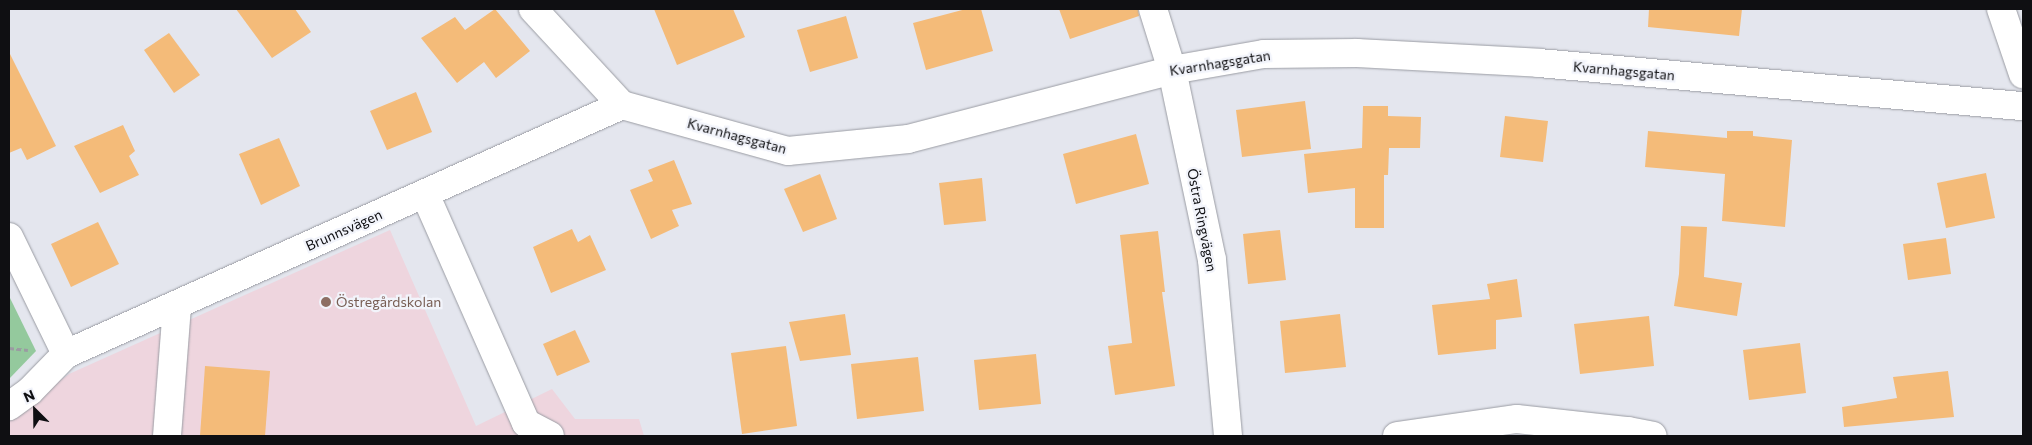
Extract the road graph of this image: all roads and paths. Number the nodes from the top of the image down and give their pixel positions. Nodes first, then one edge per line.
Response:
1 (533, 9) edge
2 (1153, 9) edge
3 (2001, 9) edge
4 (1172, 70) junction
5 (2023, 74) edge
6 (622, 105) junction
7 (2023, 106) edge
8 (425, 194) junction
9 (9, 237) edge
10 (177, 304) junction
11 (66, 354) junction
12 (9, 406) edge
13 (1519, 427) edge
14 (167, 436) edge
15 (550, 436) edge
16 (1228, 436) edge
17 (1397, 436) edge
18 (1653, 436) edge

1 - 6 street
2 - 4 street, Östra Ringvägen
3 - 5 street
4 - 6 street, Kvarnhagsgatan
4 - 7 street, Kvarnhagsgatan
4 - 16 street, Östra Ringvägen
6 - 8 street, Brunnsvägen
8 - 10 street, Brunnsvägen
8 - 15 street
9 - 11 street
10 - 11 street, Brunnsvägen
10 - 14 street
11 - 12 street
13 - 17 street
13 - 18 street

